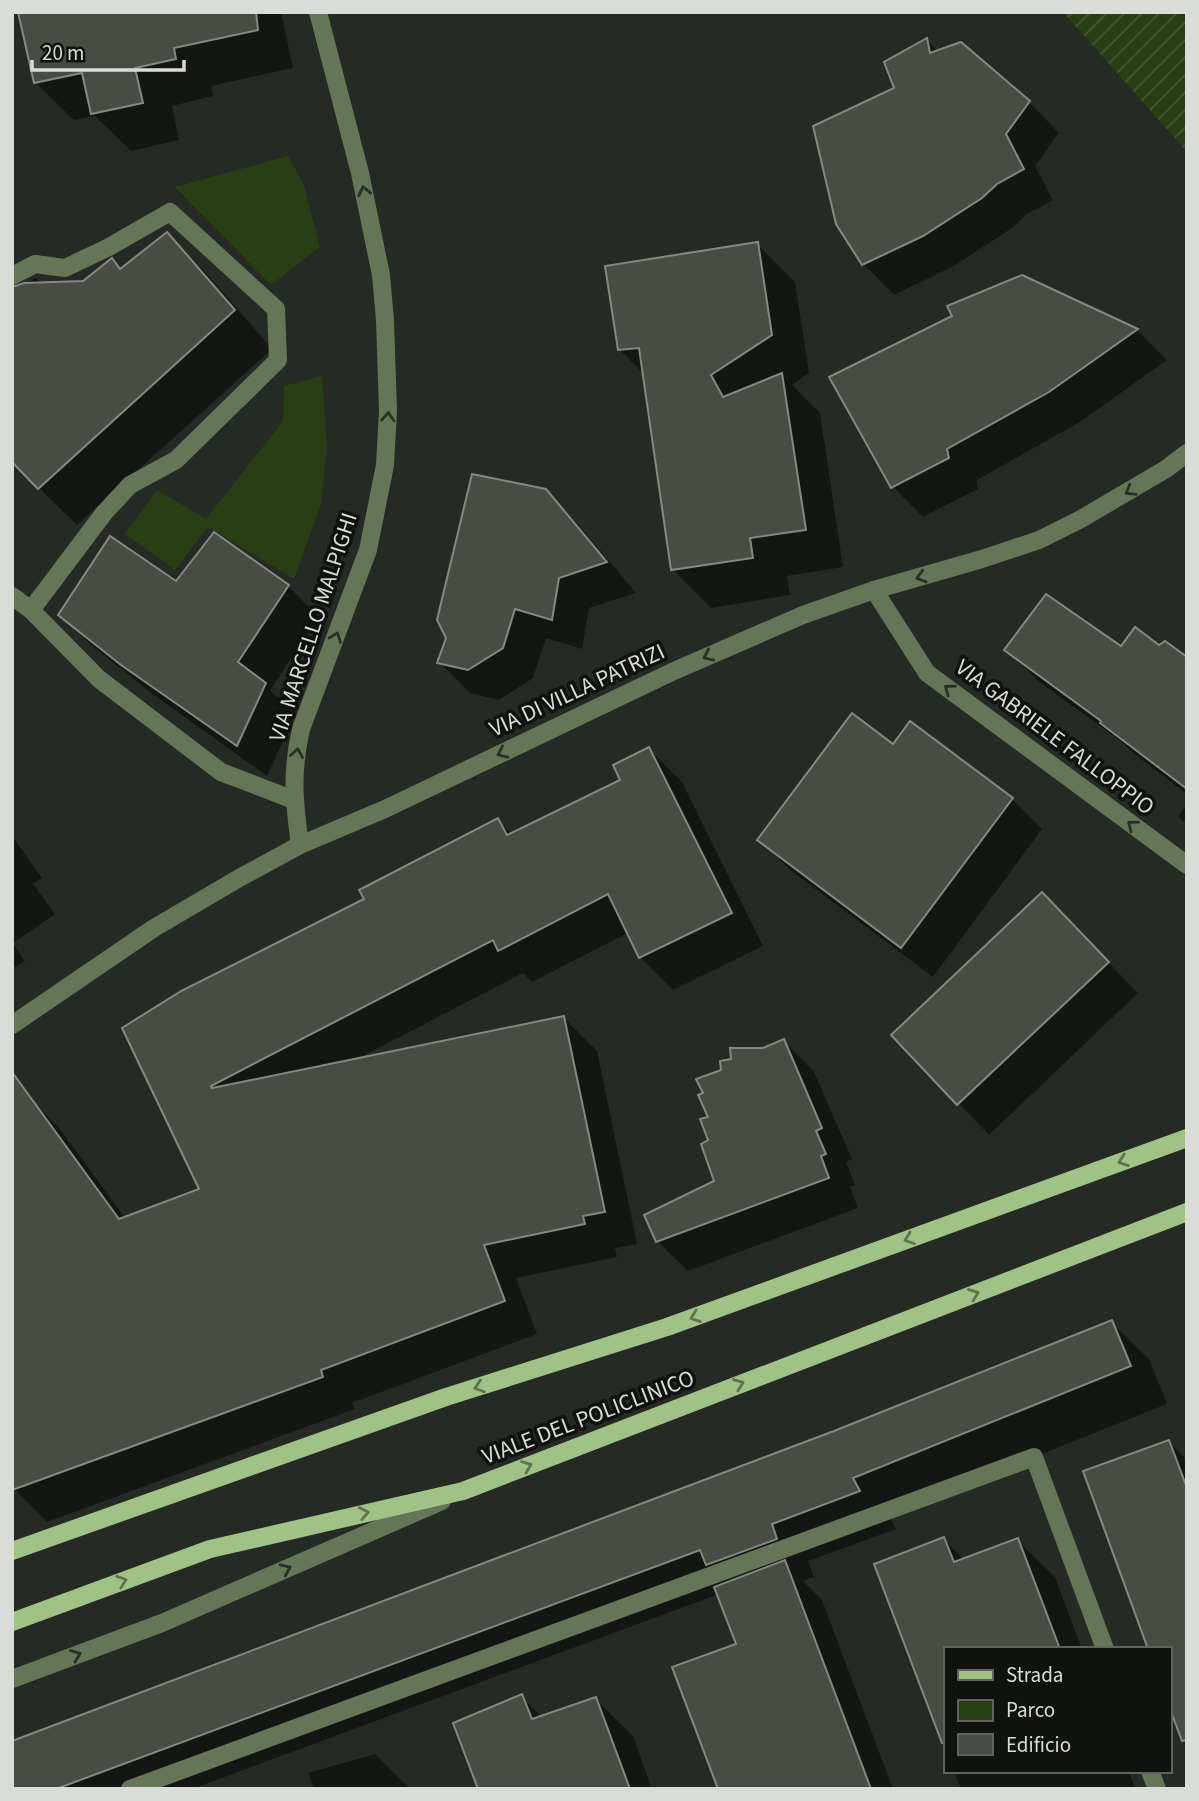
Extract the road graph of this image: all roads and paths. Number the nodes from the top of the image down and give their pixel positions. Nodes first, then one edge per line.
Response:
1 (318, 12) edge
2 (12, 276) edge
3 (1187, 453) edge
4 (874, 590) junction
5 (12, 596) edge
6 (31, 610) junction
7 (294, 800) junction
8 (300, 845) junction
9 (1187, 865) edge
10 (12, 1025) edge
11 (1187, 1138) edge
12 (1187, 1212) edge
13 (463, 1491) junction
14 (12, 1551) edge
15 (12, 1622) edge
16 (1104, 1647) edge
17 (12, 1679) edge
18 (130, 1789) edge

7 -> 1 street, VIA MARCELLO MALPIGHI
2 - 6 street
3 -> 4 street, VIA DI VILLA PATRIZI
4 -> 8 street, VIA DI VILLA PATRIZI
9 -> 4 street, VIA GABRIELE FALLOPPIO
5 - 6 street
6 - 7 street
7 - 8 street, VIA MARCELLO MALPIGHI
8 - 10 street, VIA DI VILLA PATRIZI
11 -> 14 main road
13 -> 12 main road, VIALE DEL POLICLINICO
15 -> 13 main road
17 -> 13 street, VIALE DEL POLICLINICO
16 - 18 street

